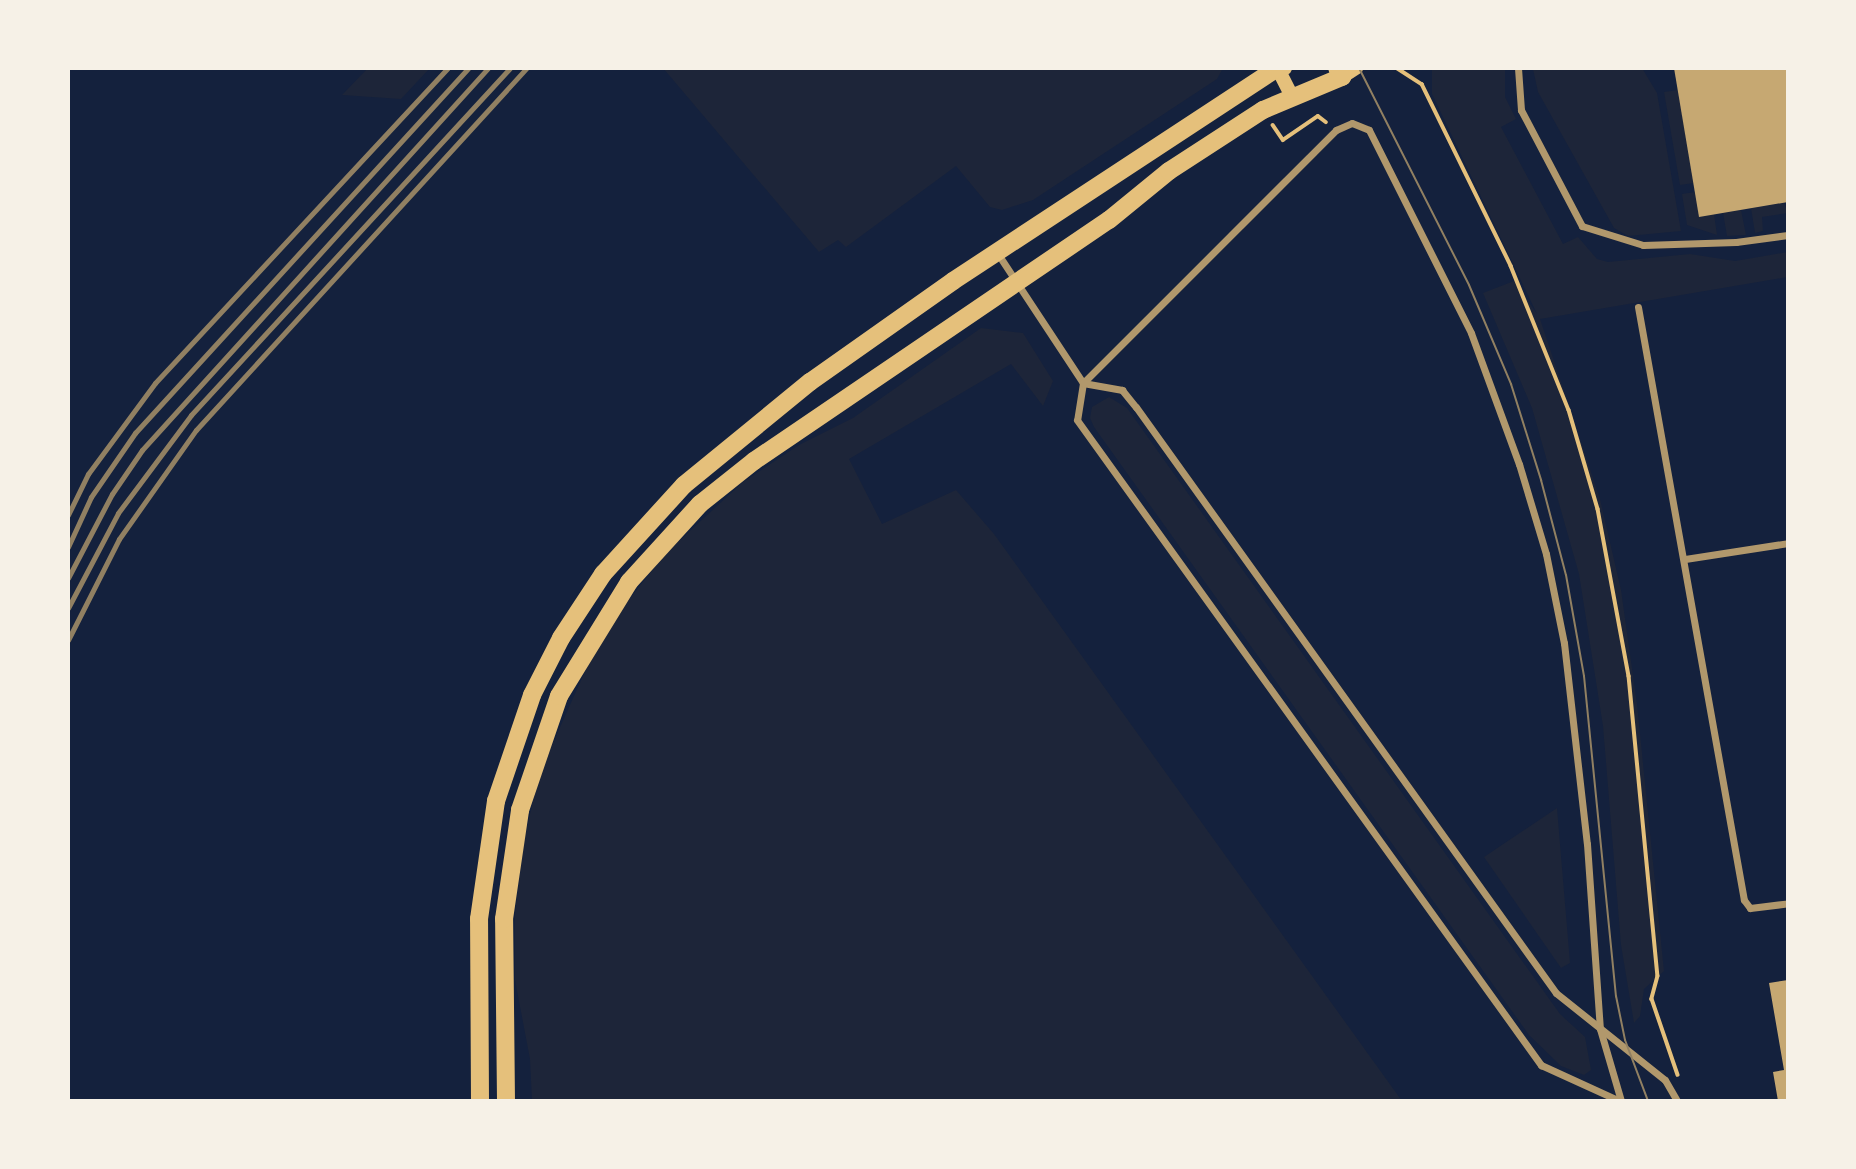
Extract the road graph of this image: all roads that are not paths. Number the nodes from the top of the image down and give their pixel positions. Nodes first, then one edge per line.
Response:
1 (1518, 68) edge
2 (1280, 69) edge
3 (1345, 71) edge
4 (1292, 96) junction
5 (1788, 235) edge
6 (998, 253) junction
7 (1014, 282) junction
8 (1638, 307) dead end
9 (1083, 383) junction
10 (1788, 543) edge
11 (1685, 559) junction
12 (1788, 903) edge
13 (1600, 1029) junction
14 (480, 1101) edge
15 (506, 1101) edge
16 (1621, 1101) edge
17 (1676, 1101) edge

1 - 5 street
2 - 4 main road
2 - 6 main road
3 - 4 main road
4 - 7 main road
6 - 7 street
6 - 14 main road
7 - 9 street
7 - 15 main road
8 - 11 street
9 - 13 street
9 - 13 street
9 - 16 street
10 - 11 street
11 - 12 street
13 - 16 street
13 - 17 street

